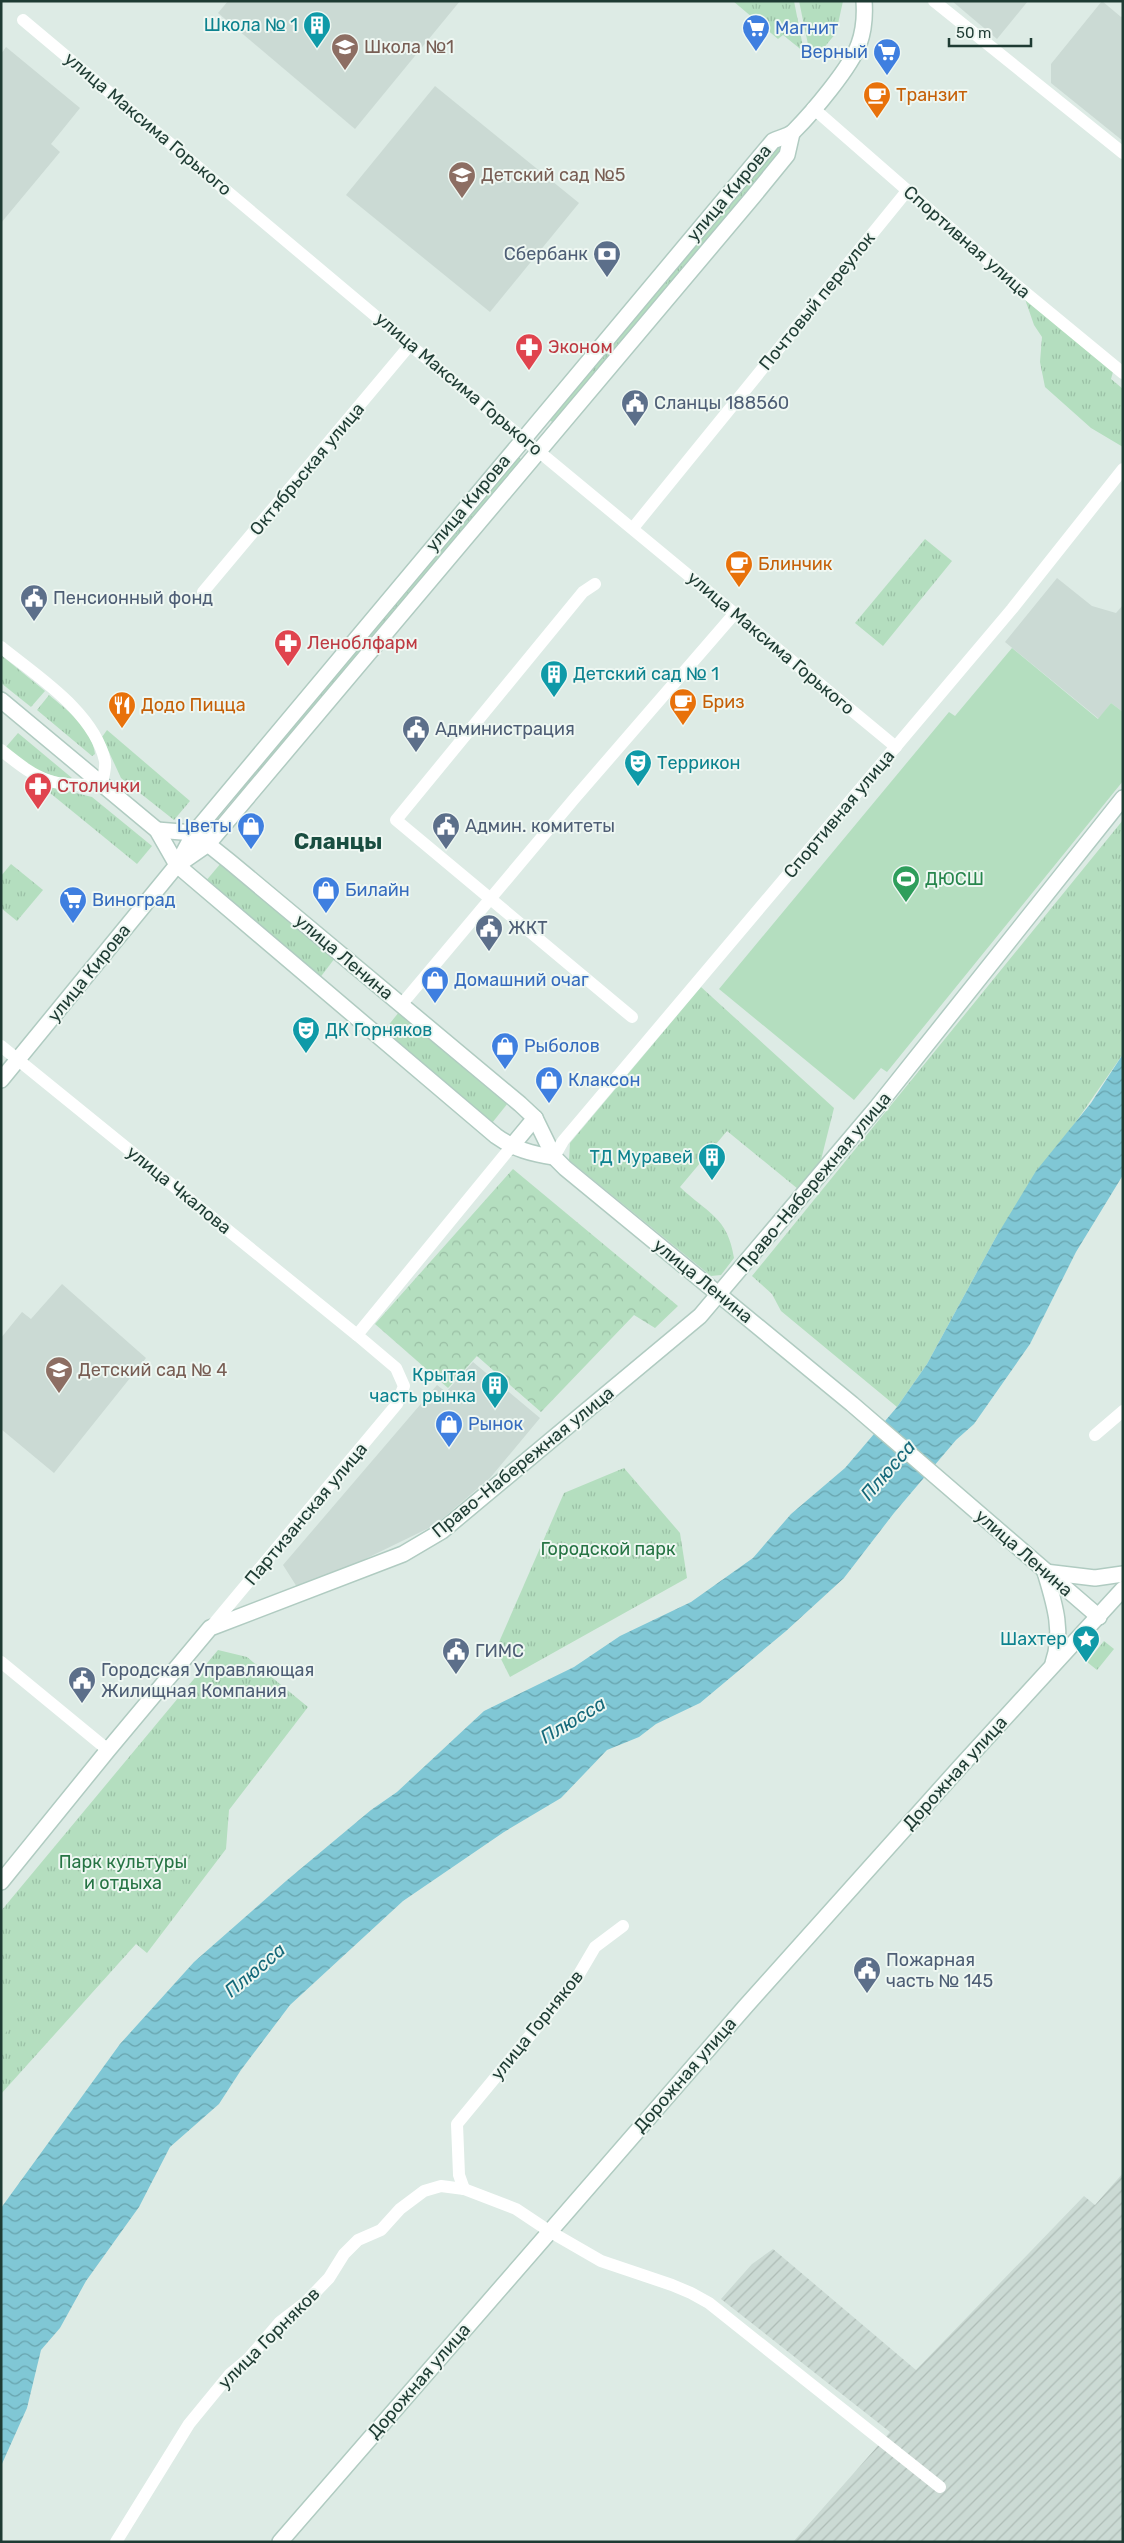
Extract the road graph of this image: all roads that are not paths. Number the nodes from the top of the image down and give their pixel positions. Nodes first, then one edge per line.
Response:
1 (864, 1) edge
2 (934, 1) edge
3 (23, 20) dead end
4 (813, 108) junction
5 (792, 133) junction
6 (1123, 153) edge
7 (907, 191) junction
8 (410, 345) junction
9 (1123, 373) edge
10 (523, 438) junction
11 (539, 451) junction
12 (1123, 470) edge
13 (633, 528) junction
14 (595, 584) dead end
15 (203, 592) dead end
16 (735, 613) junction
17 (1, 647) edge
18 (1, 700) edge
19 (896, 747) junction
20 (1, 750) edge
21 (102, 784) junction
22 (1123, 798) edge
23 (157, 830) junction
24 (194, 833) junction
25 (208, 844) junction
26 (177, 866) junction
27 (490, 898) junction
28 (401, 1005) junction
29 (632, 1016) dead end
30 (1, 1046) edge
31 (18, 1060) junction
32 (1, 1080) edge
33 (534, 1118) junction
34 (511, 1147) junction
35 (554, 1157) junction
36 (720, 1294) junction
37 (357, 1335) junction
38 (1123, 1411) edge
39 (1095, 1435) dead end
40 (1045, 1572) junction
41 (1123, 1574) edge
42 (1123, 1589) edge
43 (1099, 1617) junction
44 (210, 1628) junction
45 (1, 1662) edge
46 (1052, 1665) junction
47 (108, 1750) junction
48 (1, 1882) edge
49 (623, 1926) dead end
50 (464, 2189) junction
51 (549, 2231) junction
52 (940, 2488) dead end
53 (116, 2542) edge
54 (280, 2542) edge

1 - 4 main road
2 - 6 street
3 - 8 street, улица Максима Горького
4 - 5 main road
4 - 7 street, Спортивная улица
5 - 10 main road, улица Кирова
5 - 11 main road, улица Кирова
7 - 9 street, Спортивная улица
7 - 13 street, Почтовый переулок
8 - 10 street, улица Максима Горького
8 - 15 street, Октябрьская улица
10 - 11 street, улица Максима Горького
10 - 24 main road, улица Кирова
11 - 13 street, улица Максима Горького
11 - 25 main road, улица Кирова
12 - 19 street, Спортивная улица
13 - 16 street, улица Максима Горького
14 - 27 street
16 - 19 street, улица Максима Горького
16 - 27 street
17 - 21 street
18 - 21 main road, улица Ленина
19 - 35 street, Спортивная улица
20 - 21 street
21 - 23 main road, улица Ленина
22 - 36 main road, Право-Набережная улица
23 - 24 main road
23 - 26 main road, улица Ленина
24 - 25 main road, улица Ленина
24 - 26 main road, улица Кирова
25 - 26 main road, улица Кирова
25 - 28 main road, улица Ленина
26 - 31 main road, улица Кирова
26 - 34 main road, улица Ленина
27 - 28 street
27 - 29 street
28 - 33 main road, улица Ленина
30 - 31 street, улица Чкалова
31 - 32 main road, улица Кирова
31 - 37 street, улица Чкалова
33 - 34 main road
33 - 35 main road, улица Ленина
34 - 35 main road, улица Ленина
34 - 37 street
35 - 36 main road, улица Ленина
36 - 40 main road, улица Ленина
36 - 44 main road, Право-Набережная улица
37 - 44 street, Партизанская улица
38 - 39 street
40 - 41 main road
40 - 43 main road, улица Ленина
40 - 46 main road
42 - 43 main road, Дорожная улица
43 - 46 main road, Дорожная улица
44 - 47 main road, Партизанская улица
45 - 47 street
46 - 51 main road, Дорожная улица
47 - 48 main road, Партизанская улица
49 - 50 street, улица Горняков
50 - 51 street, улица Горняков
50 - 53 street, улица Горняков
51 - 52 street, улица Горняков
51 - 54 main road, Дорожная улица

